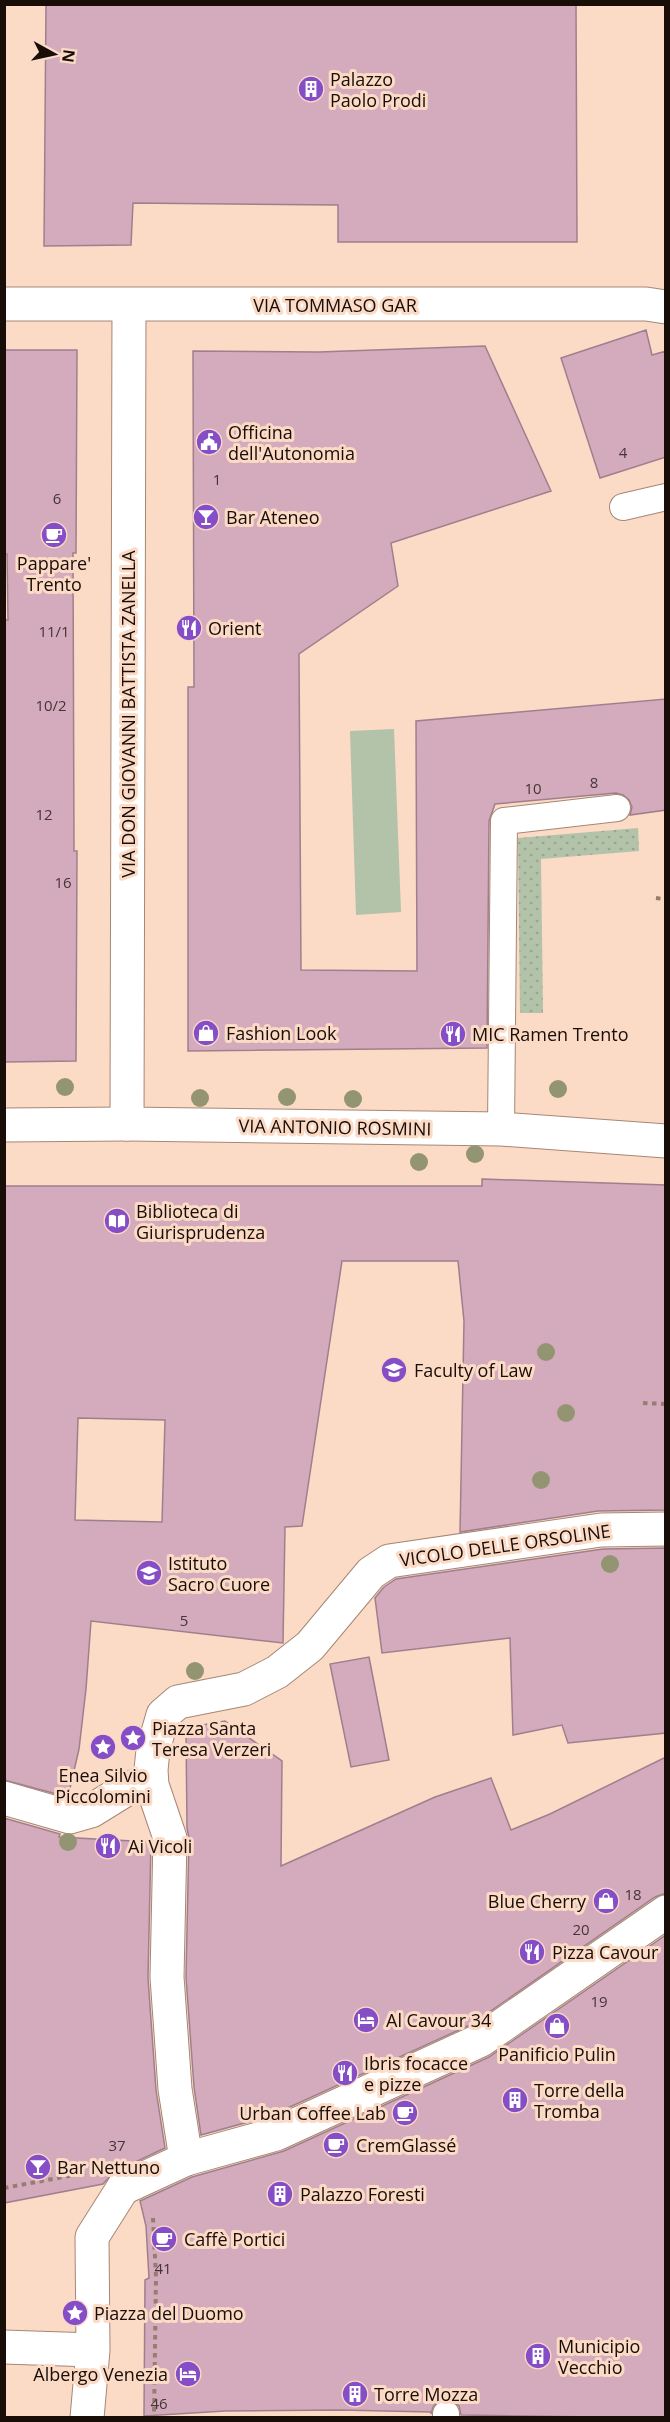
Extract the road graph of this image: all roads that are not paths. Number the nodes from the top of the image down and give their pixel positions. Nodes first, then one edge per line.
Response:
1 (4, 304) edge
2 (129, 304) junction
3 (666, 307) edge
4 (666, 496) edge
5 (623, 507) dead end
6 (617, 808) dead end
7 (127, 1124) junction
8 (4, 1125) edge
9 (501, 1130) junction
10 (666, 1141) edge
11 (666, 1528) edge
12 (151, 1770) junction
13 (4, 1798) edge
14 (666, 1912) edge
15 (186, 2159) junction
16 (4, 2347) edge
17 (93, 2350) junction
18 (87, 2418) edge

1 - 2 street, VIA TOMMASO GAR
2 - 3 street, VIA TOMMASO GAR
2 - 7 street, VIA DON GIOVANNI BATTISTA ZANELLA
4 - 5 lane
6 - 9 lane
7 - 8 street, VIA ANTONIO ROSMINI
7 - 9 street, VIA ANTONIO ROSMINI
9 - 10 street, VIA ANTONIO ROSMINI
11 - 12 street, VICOLO DELLE ORSOLINE
12 - 13 street
12 - 15 street
14 - 15 street
15 - 17 street
16 - 17 street
17 - 18 street

